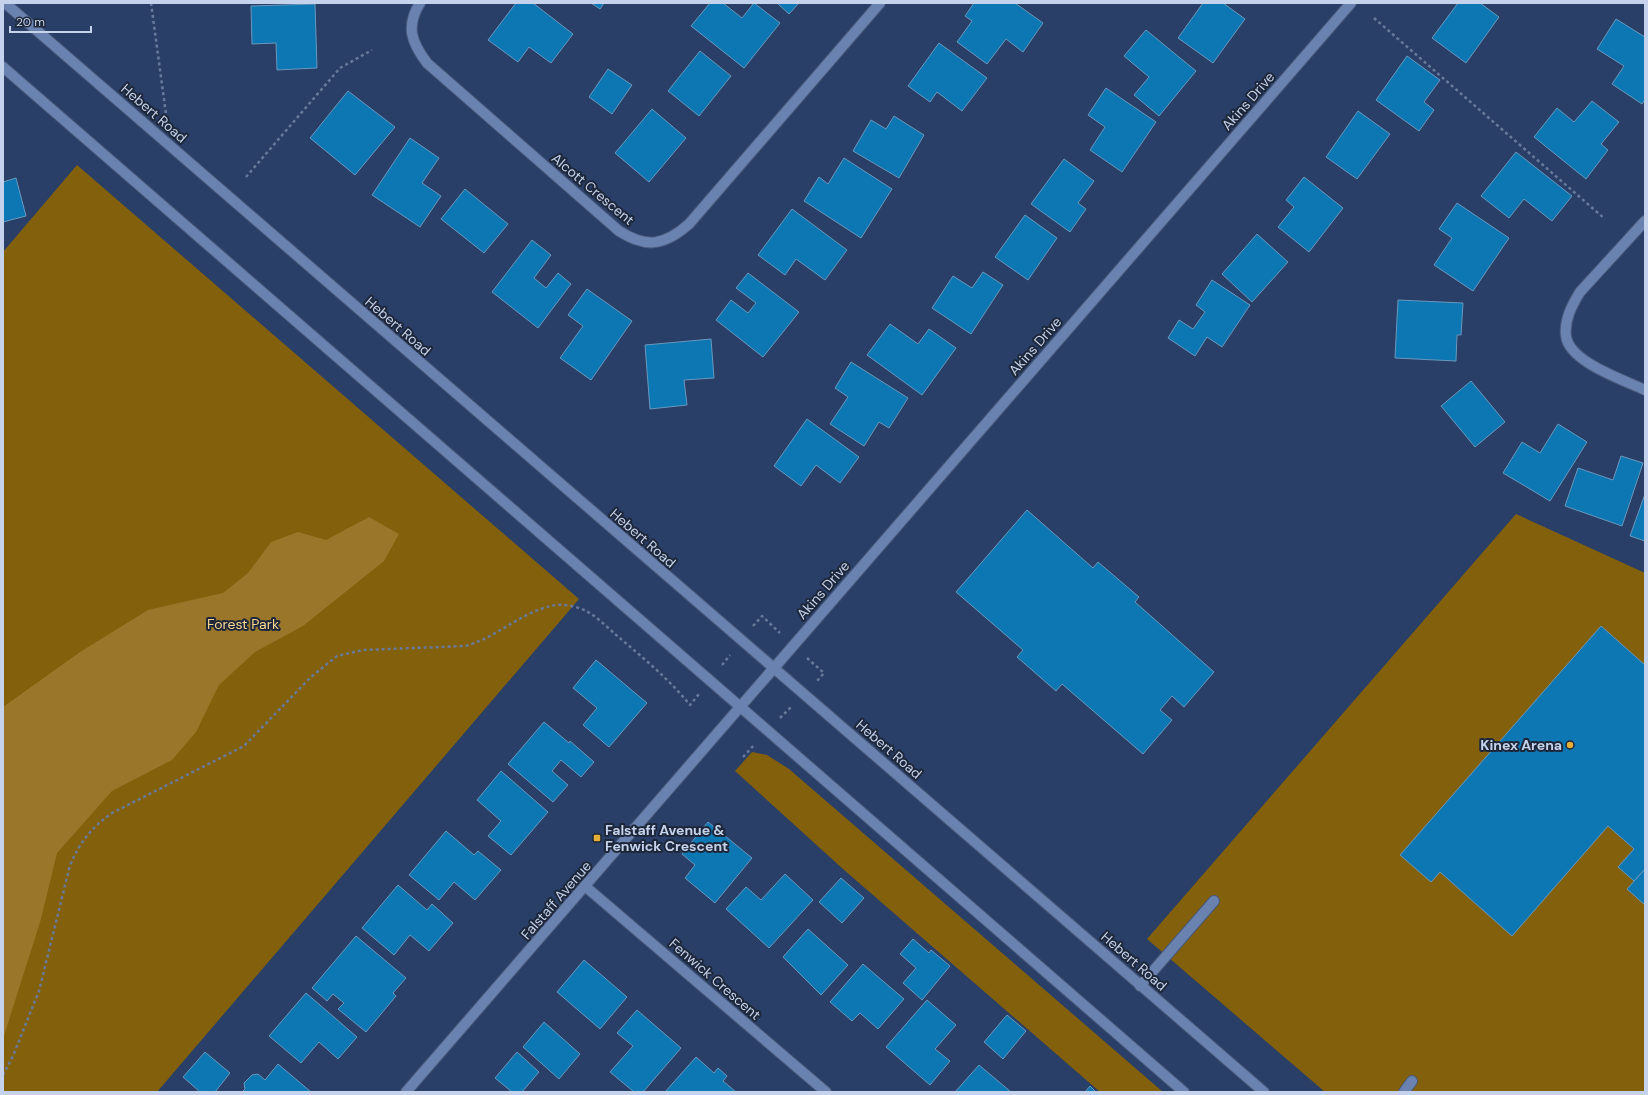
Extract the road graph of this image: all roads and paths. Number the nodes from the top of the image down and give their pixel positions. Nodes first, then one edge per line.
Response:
1 (5, 3) edge
2 (151, 3) edge
3 (420, 3) edge
4 (880, 3) edge
5 (1351, 3) edge
6 (1374, 18) dead end
7 (372, 50) dead end
8 (3, 67) edge
9 (166, 114) dead end
10 (246, 177) dead end
11 (1605, 219) dead end
12 (1645, 221) edge
13 (1645, 390) edge
14 (774, 669) junction
15 (690, 705) dead end
16 (741, 706) junction
17 (586, 887) junction
18 (1214, 901) dead end
19 (1140, 986) junction
20 (3, 1075) edge
21 (1412, 1081) dead end
22 (406, 1092) edge
23 (826, 1092) edge
24 (1184, 1092) edge
25 (1264, 1092) edge
26 (1404, 1092) edge

1 - 14 main road, Hebert Road
2 - 9 path
3 - 4 main road, Alcott Crescent
5 - 14 main road, Akins Drive
6 - 11 path
7 - 10 path
8 - 16 main road
12 - 13 main road
14 - 16 main road, Akins Drive
14 - 19 main road, Hebert Road
15 - 20 path
16 - 17 main road, Falstaff Avenue
16 - 24 main road
17 - 22 main road, Falstaff Avenue
17 - 23 main road, Fenwick Crescent
18 - 19 main road
19 - 25 main road, Hebert Road
21 - 26 main road

